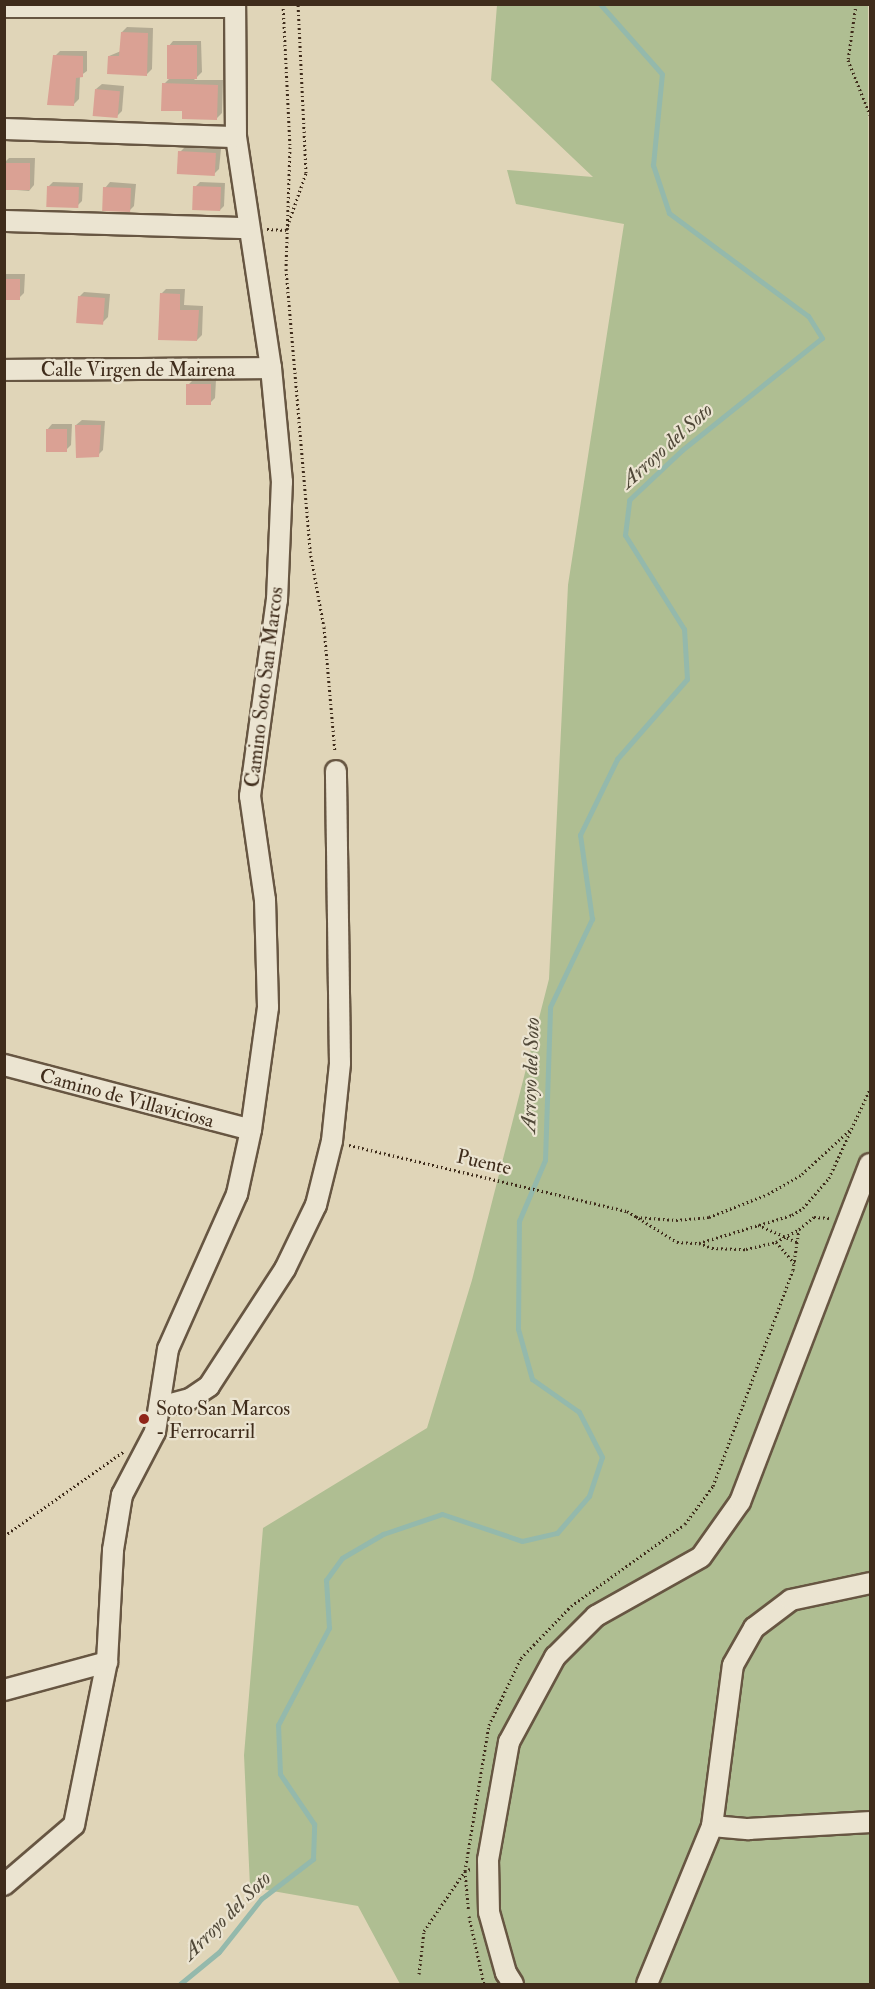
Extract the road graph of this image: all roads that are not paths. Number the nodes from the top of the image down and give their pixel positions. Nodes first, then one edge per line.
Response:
1 (235, 6) edge
2 (4, 7) edge
3 (4, 129) edge
4 (236, 137) junction
5 (4, 221) edge
6 (247, 228) junction
7 (271, 368) junction
8 (4, 370) edge
9 (336, 771) road end
10 (4, 1065) edge
11 (251, 1131) junction
12 (870, 1164) edge
13 (160, 1407) junction
14 (870, 1583) edge
15 (107, 1662) junction
16 (4, 1690) edge
17 (870, 1822) edge
18 (712, 1826) junction
19 (4, 1885) edge
20 (513, 1984) edge
21 (647, 1984) edge

1 - 2 street
1 - 4 street, Camino Soto San Marcos
3 - 4 street
4 - 6 street, Camino Soto San Marcos
5 - 6 street
6 - 7 street, Camino Soto San Marcos
7 - 8 street, Calle Virgen de Mairena
7 - 11 street, Camino Soto San Marcos
9 - 13 street
10 - 11 street, Camino de Villaviciosa
11 - 13 street, Camino Soto San Marcos
12 - 20 street
13 - 15 street, Camino Soto San Marcos
14 - 18 street
15 - 16 street
15 - 19 street, Camino Soto San Marcos
17 - 18 street
18 - 21 street

